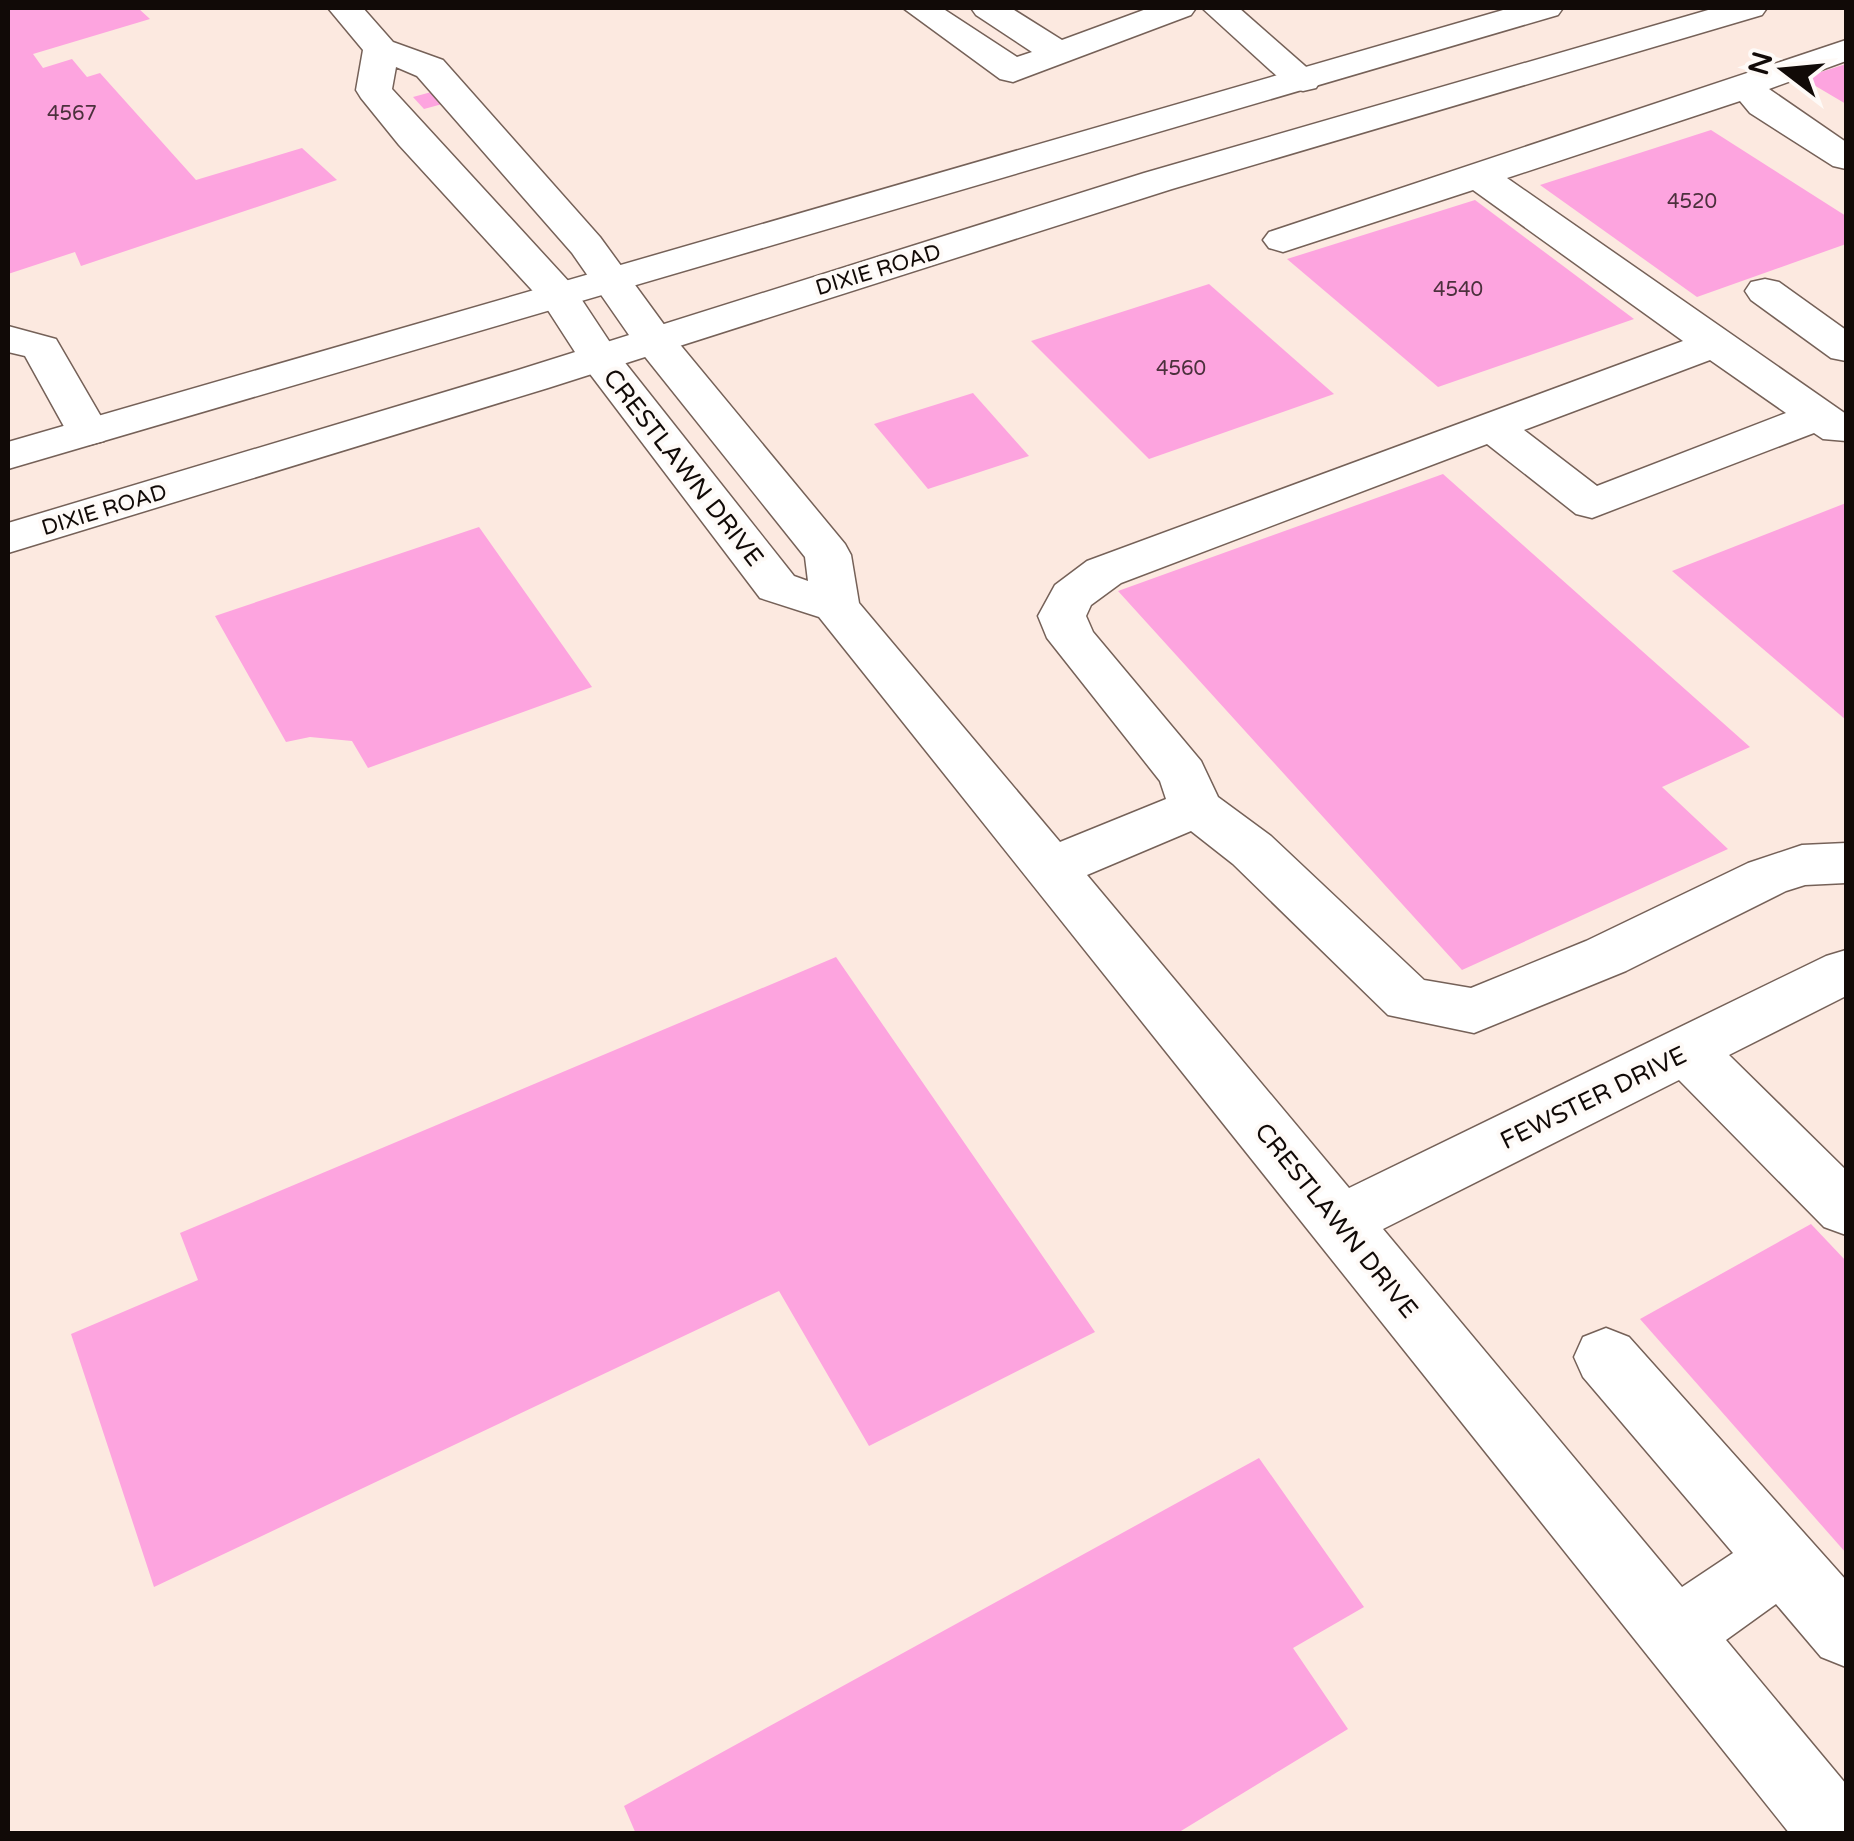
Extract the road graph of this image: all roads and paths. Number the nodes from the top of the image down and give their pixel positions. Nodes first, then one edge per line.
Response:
1 (344, 8) edge
2 (920, 8) edge
3 (988, 8) edge
4 (1099, 8) edge
5 (1179, 8) edge
6 (1219, 8) edge
7 (1546, 8) edge
8 (1750, 8) edge
9 (1129, 28) junction
10 (381, 48) junction
11 (1846, 50) edge
12 (1059, 54) junction
13 (1303, 80) junction
14 (1747, 88) junction
15 (1846, 158) edge
16 (1479, 176) junction
17 (1283, 240) dead end
18 (610, 278) junction
19 (1765, 291) dead end
20 (558, 294) junction
21 (8, 339) edge
22 (653, 340) junction
23 (1714, 344) junction
24 (1846, 349) edge
25 (599, 358) junction
26 (1838, 427) edge
27 (1494, 428) junction
28 (88, 432) junction
29 (8, 456) edge
30 (8, 538) edge
31 (836, 606) junction
32 (1196, 808) junction
33 (1846, 863) edge
34 (1050, 868) junction
35 (1846, 972) edge
36 (1687, 1051) junction
37 (1846, 1209) edge
38 (1339, 1222) junction
39 (1606, 1357) dead end
40 (1782, 1560) junction
41 (1846, 1632) edge
42 (1676, 1634) junction
43 (1839, 1834) edge

1 - 10 main road
2 - 12 main road
3 - 12 main road
4 - 9 main road
5 - 9 main road
6 - 13 main road
7 - 13 main road
8 - 22 main road, DIXIE ROAD
9 - 12 main road
10 - 18 main road
10 - 20 main road, CRESTLAWN DRIVE
11 - 14 main road
13 - 18 main road
14 - 15 main road
14 - 16 main road
16 - 17 main road
16 - 23 main road
18 - 20 main road
18 - 22 main road
19 - 24 main road
20 - 25 main road, CRESTLAWN DRIVE
20 - 28 main road
21 - 28 main road
22 - 25 main road, DIXIE ROAD
22 - 31 main road
23 - 26 main road
23 - 27 main road
25 - 30 main road, DIXIE ROAD
25 - 31 main road, CRESTLAWN DRIVE
26 - 27 main road
27 - 32 main road
28 - 29 main road
31 - 34 main road, CRESTLAWN DRIVE
32 - 33 main road
32 - 34 main road
34 - 38 main road, CRESTLAWN DRIVE
35 - 36 main road, FEWSTER DRIVE
36 - 37 main road
36 - 38 main road, FEWSTER DRIVE
38 - 42 main road, CRESTLAWN DRIVE
39 - 40 main road
40 - 41 main road
40 - 42 main road
42 - 43 main road, CRESTLAWN DRIVE

